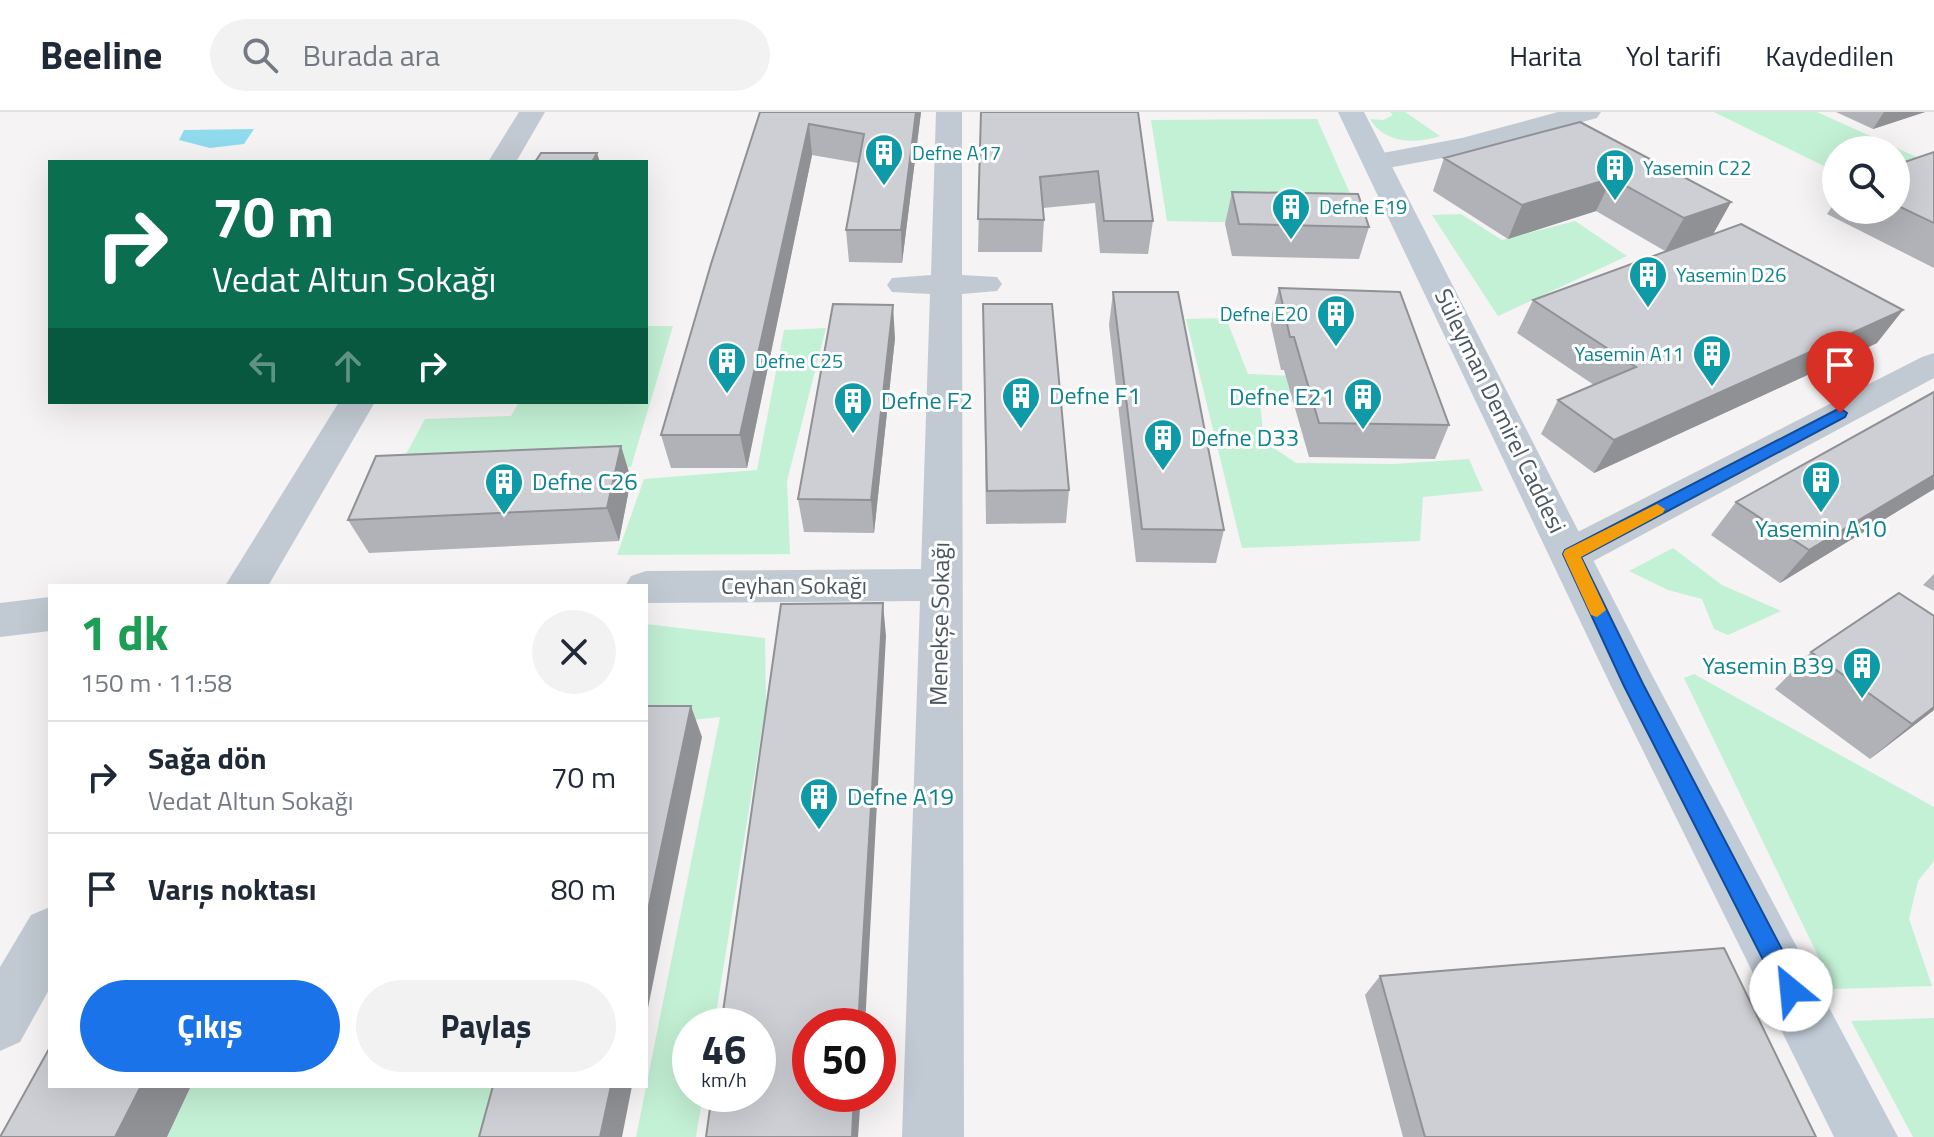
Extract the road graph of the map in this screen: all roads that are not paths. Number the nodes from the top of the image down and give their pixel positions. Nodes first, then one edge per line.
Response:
1 (532, 112) edge
2 (949, 112) edge
3 (1351, 112) edge
4 (1588, 112) edge
5 (503, 160) edge
6 (1377, 162) junction
7 (1934, 364) edge
8 (356, 404) edge
9 (1571, 554) junction
10 (247, 584) edge
11 (942, 585) junction
12 (648, 587) edge
13 (48, 614) edge
14 (0, 620) edge
15 (48, 937) edge
16 (0, 1022) edge
17 (933, 1137) edge
18 (1867, 1137) edge

1 - 5 street
2 - 11 street, Menekşe Sokağı
3 - 6 main road, Süleyman Demirel Caddesi
4 - 6 street
6 - 9 main road, Süleyman Demirel Caddesi
7 - 9 street
8 - 10 street
9 - 18 main road, Süleyman Demirel Caddesi
11 - 12 street, Ceyhan Sokağı
11 - 17 street, Menekşe Sokağı
13 - 14 street
15 - 16 street

